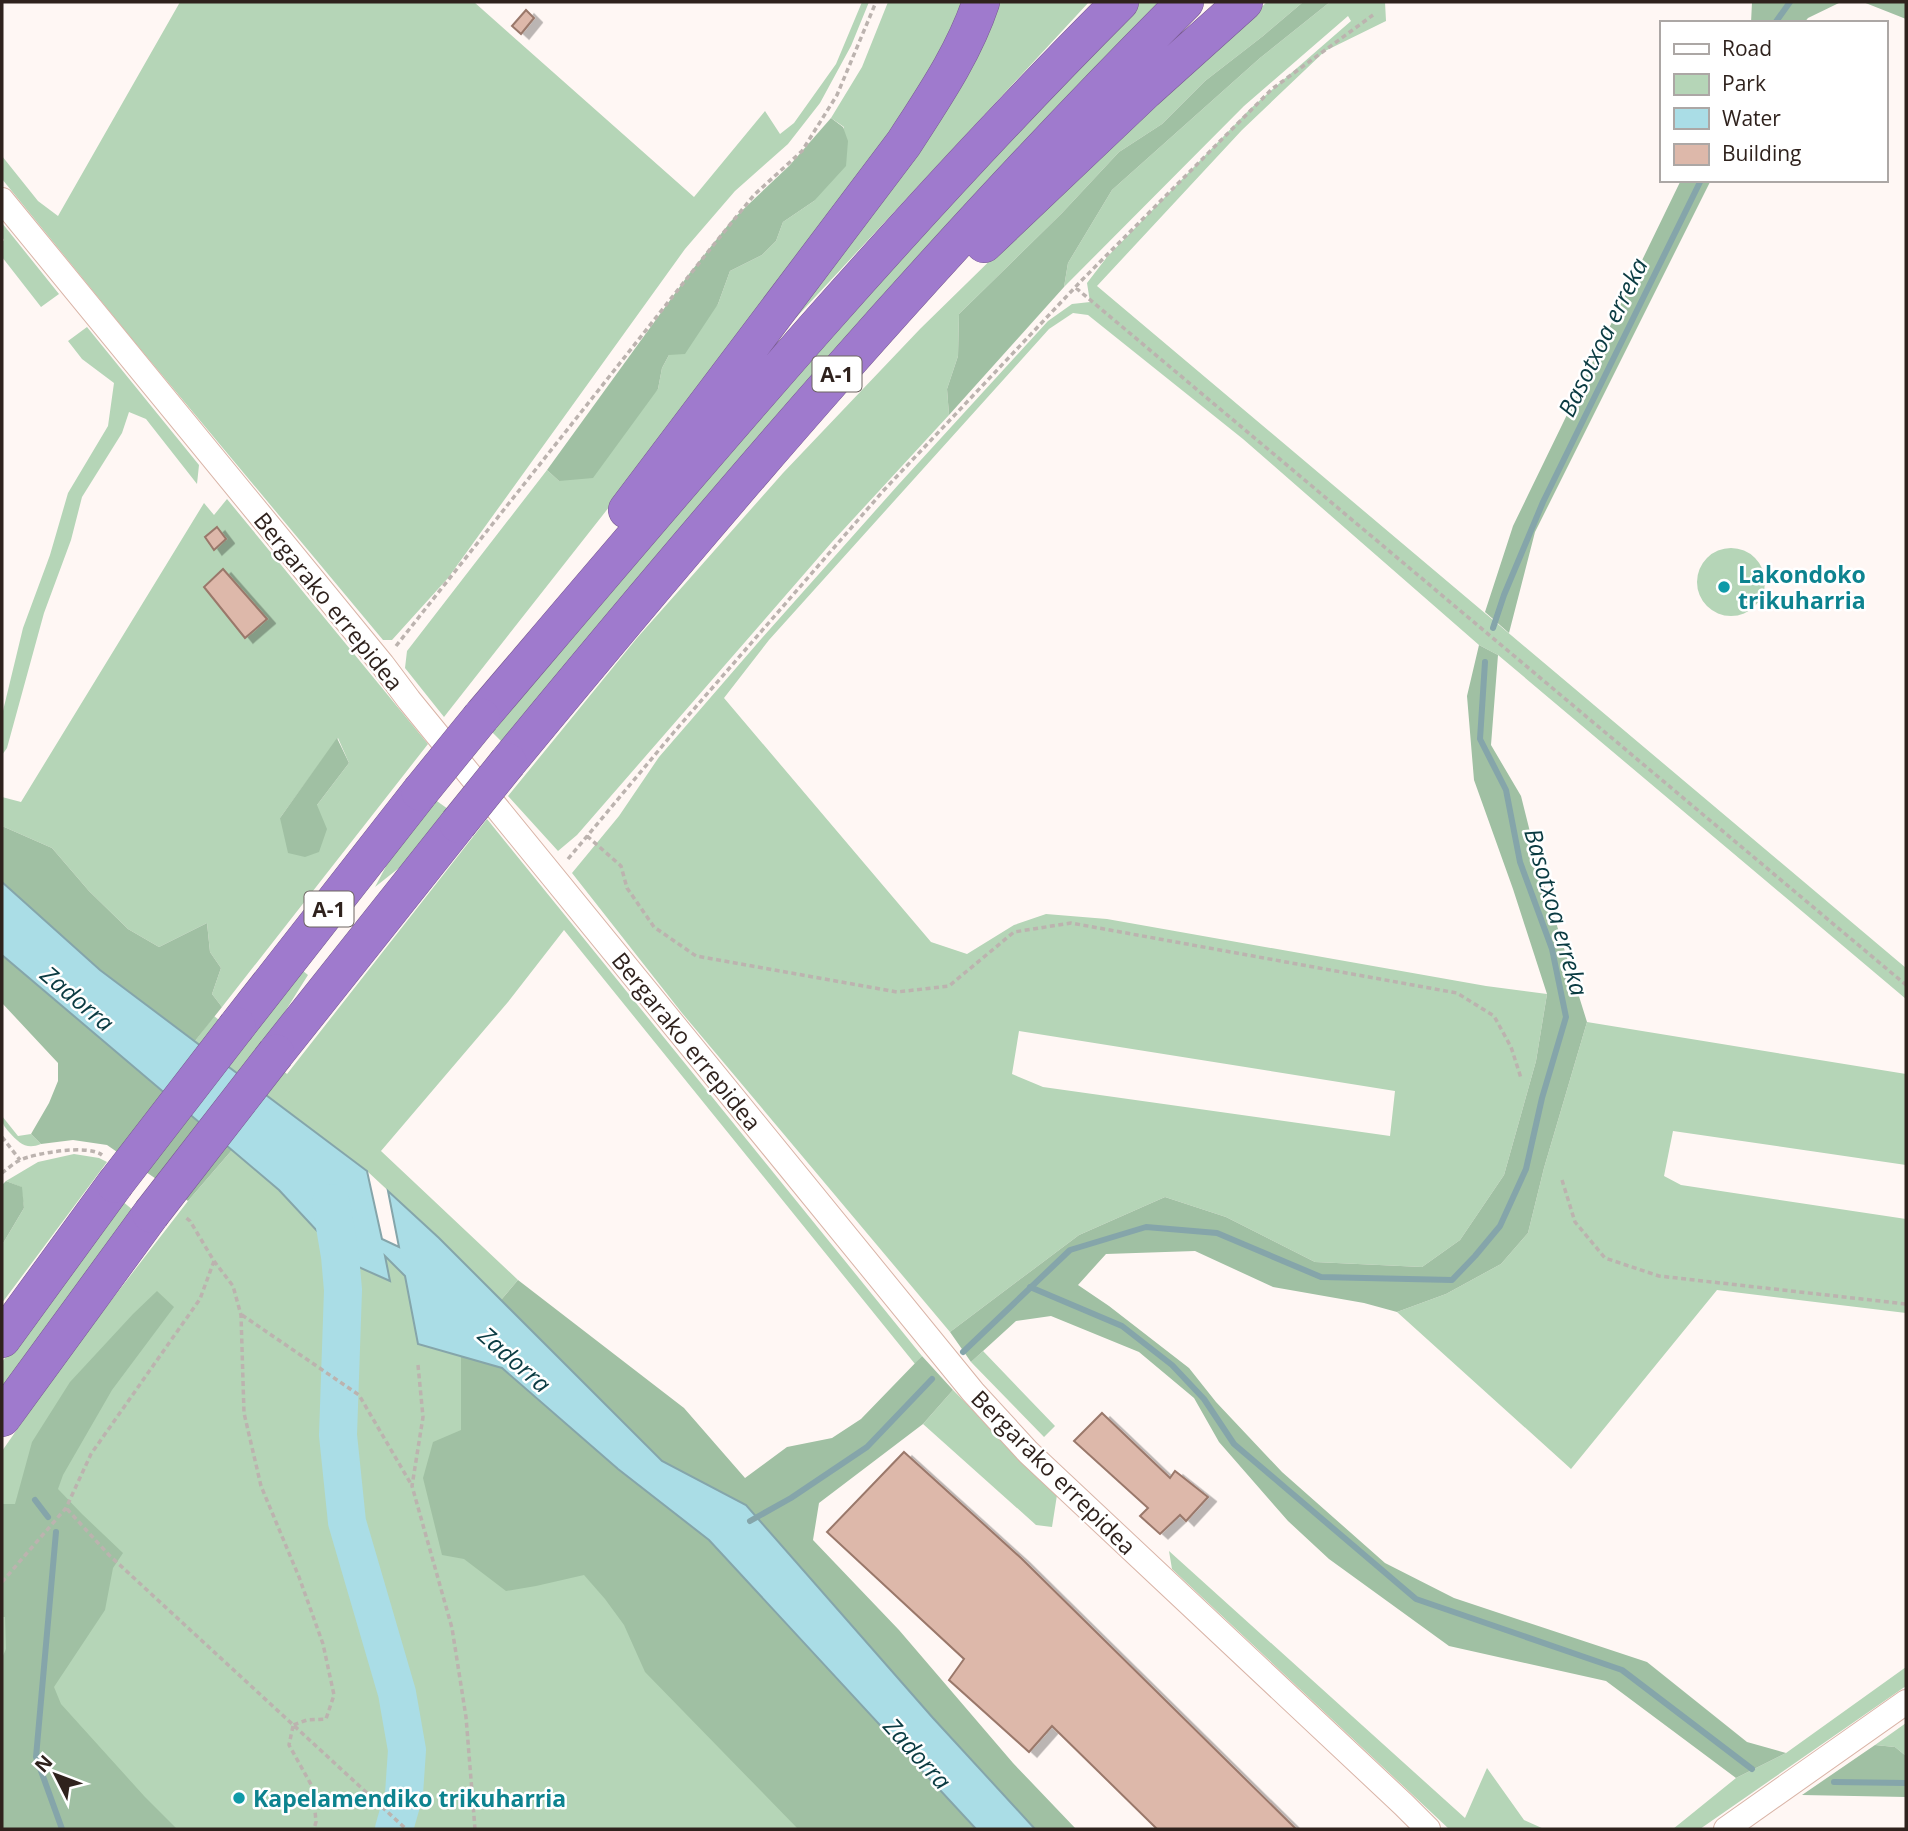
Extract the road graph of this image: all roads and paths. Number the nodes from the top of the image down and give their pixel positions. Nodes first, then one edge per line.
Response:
1 (876, 2) edge
2 (981, 2) edge
3 (1120, 2) edge
4 (1185, 2) edge
5 (1244, 2) edge
6 (1373, 15) dead end
7 (2, 200) edge
8 (1076, 288) junction
9 (774, 445) junction
10 (382, 664) junction
11 (481, 717) junction
12 (587, 835) junction
13 (553, 877) junction
14 (1906, 985) edge
15 (1521, 1078) dead end
16 (2, 1137) edge
17 (97, 1151) dead end
18 (20, 1160) junction
19 (2, 1173) edge
20 (1562, 1180) dead end
21 (190, 1221) dead end
22 (214, 1261) junction
23 (1906, 1304) edge
24 (241, 1315) junction
25 (2, 1339) edge
26 (418, 1365) dead end
27 (2, 1418) edge
28 (412, 1486) junction
29 (66, 1508) junction
30 (2, 1582) edge
31 (1906, 1702) edge
32 (293, 1725) junction
33 (314, 1829) edge
34 (406, 1829) edge
35 (475, 1829) edge
36 (1428, 1829) edge
37 (1726, 1829) edge

1 - 10 path
2 - 11 highway
3 - 11 highway, A-1
4 - 9 highway, A-1
5 - 9 highway
6 - 8 path
7 - 10 street, Bergarako errepidea
8 - 12 path
8 - 14 path
9 - 27 highway, A-1, bridge
10 - 13 street, Bergarako errepidea
11 - 25 highway, A-1, bridge
12 - 13 path
12 - 15 path
13 - 36 street, Bergarako errepidea
16 - 18 path
17 - 18 path
18 - 19 path
20 - 23 path
21 - 22 path
22 - 24 path
22 - 29 path
24 - 28 path
24 - 32 path
26 - 28 path
28 - 35 path
29 - 30 path
29 - 32 path
31 - 37 street
32 - 33 path
32 - 34 path

